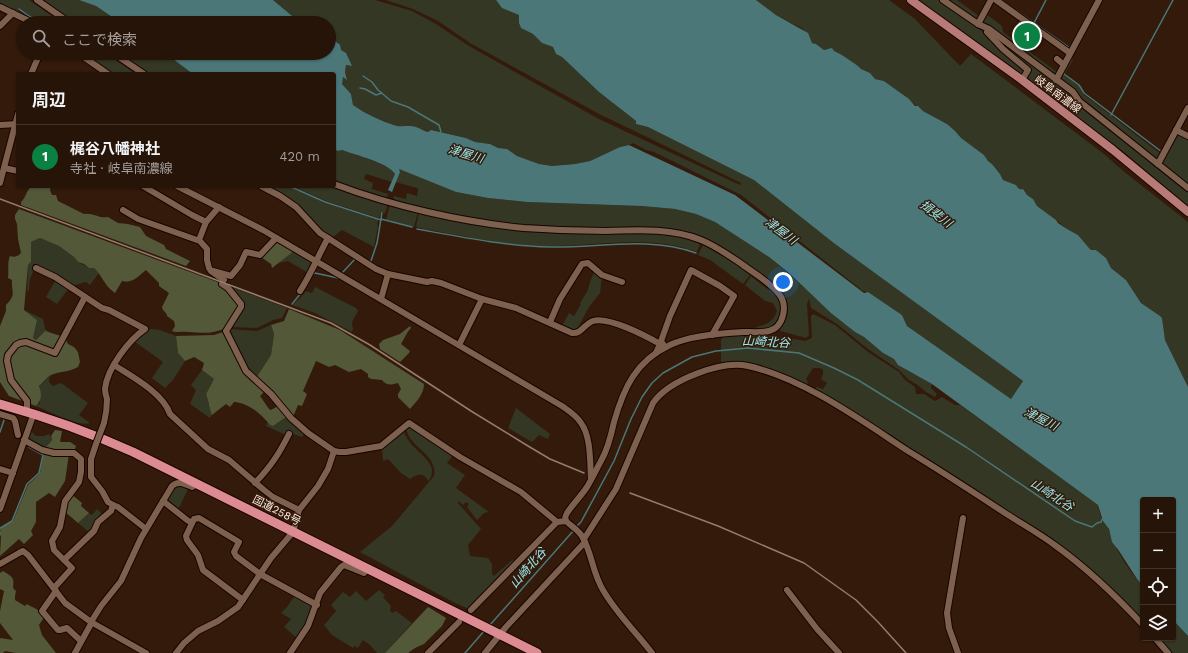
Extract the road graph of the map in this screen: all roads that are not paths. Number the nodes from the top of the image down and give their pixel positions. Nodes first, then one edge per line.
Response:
1 (37, 0) edge
2 (911, 0) edge
3 (943, 0) edge
4 (991, 0) edge
5 (996, 0) edge
6 (1099, 0) edge
7 (0, 7) edge
8 (13, 13) junction
9 (19, 16) edge
10 (60, 16) edge
11 (980, 25) junction
12 (0, 26) edge
13 (1070, 53) junction
14 (1057, 59) dead end
15 (37, 60) edge
16 (88, 60) edge
17 (124, 60) edge
18 (1064, 65) junction
19 (32, 72) edge
20 (105, 72) edge
21 (141, 72) edge
22 (1022, 80) junction
23 (1056, 80) junction
24 (1188, 108) edge
25 (16, 124) edge
26 (0, 125) edge
27 (1176, 130) junction
28 (1188, 136) edge
29 (1158, 164) junction
30 (4, 168) junction
31 (16, 171) edge
32 (0, 183) edge
33 (336, 185) edge
34 (146, 188) edge
35 (181, 188) edge
36 (265, 188) edge
37 (1188, 188) edge
38 (219, 207) junction
39 (123, 210) dead end
40 (1188, 212) edge
41 (206, 222) junction
42 (276, 238) junction
43 (328, 238) junction
44 (199, 240) junction
45 (316, 261) junction
46 (36, 268) dead end
47 (211, 271) junction
48 (388, 274) junction
49 (622, 282) dead end
50 (300, 291) dead end
51 (85, 297) junction
52 (482, 299) junction
53 (381, 300) junction
54 (550, 322) junction
55 (712, 335) junction
56 (660, 344) junction
57 (672, 344) junction
58 (459, 346) junction
59 (656, 353) junction
60 (114, 365) junction
61 (0, 404) edge
62 (31, 412) junction
63 (0, 414) edge
64 (289, 434) dead end
65 (18, 435) dead end
66 (24, 440) junction
67 (334, 451) junction
68 (0, 469) edge
69 (13, 473) junction
70 (590, 481) junction
71 (255, 483) junction
72 (196, 484) junction
73 (163, 501) junction
74 (113, 505) junction
75 (0, 509) edge
76 (299, 510) junction
77 (963, 518) dead end
78 (566, 521) junction
79 (557, 522) junction
80 (192, 523) junction
81 (146, 528) junction
82 (293, 532) junction
83 (584, 539) junction
84 (64, 560) junction
85 (0, 564) edge
86 (367, 568) junction
87 (260, 574) junction
88 (55, 590) junction
89 (787, 590) dead end
90 (243, 600) junction
91 (317, 605) junction
92 (471, 610) dead end
93 (92, 622) junction
94 (459, 622) dead end
95 (1140, 622) edge
96 (498, 634) junction
97 (1158, 641) edge
98 (81, 642) junction
99 (75, 653) edge
100 (146, 653) edge
101 (176, 653) edge
102 (290, 653) edge
103 (428, 653) edge
104 (485, 653) edge
105 (537, 653) edge
106 (652, 653) edge
107 (839, 653) edge
108 (958, 653) edge
109 (1168, 653) edge

1 - 10 street
2 - 22 main road, 岐阜南濃線
3 - 11 street
4 - 11 street
5 - 13 street
6 - 13 street
7 - 8 street
8 - 9 street
8 - 12 street
11 - 22 street
11 - 23 street
13 - 18 street
14 - 18 street
15 - 19 street
16 - 20 street
17 - 21 street
18 - 23 street
22 - 40 main road, 岐阜南濃線
23 - 29 street
24 - 27 street
25 - 26 street
25 - 30 street
27 - 28 street
27 - 29 street
29 - 37 street
30 - 31 street
30 - 32 street
33 - 55 street
34 - 41 street
35 - 38 street
36 - 43 street
38 - 41 street
38 - 42 street
39 - 44 street
41 - 44 street
42 - 45 street
42 - 47 street
43 - 45 street
43 - 48 street
44 - 47 street
45 - 50 street
45 - 53 street
46 - 51 street
47 - 67 street
48 - 52 street
48 - 53 street
49 - 54 street
51 - 60 street
51 - 62 street
52 - 54 street
52 - 58 street
53 - 58 street
54 - 56 street
55 - 56 street
55 - 57 street
56 - 57 street
56 - 59 street
57 - 59 street
58 - 70 street
59 - 70 street
60 - 71 street
60 - 74 street, bridge
61 - 62 highway, 国道258号
62 - 66 street
62 - 72 highway, 国道258号
63 - 65 street
64 - 71 street
66 - 69 street
66 - 84 street
67 - 76 street
67 - 79 street
68 - 69 street
69 - 75 street
70 - 78 street
71 - 76 street
72 - 73 street
72 - 82 highway, 国道258号
73 - 80 street
73 - 81 street
74 - 81 street
74 - 84 street
76 - 82 street
77 - 108 street
78 - 79 street
78 - 83 street
79 - 92 street
80 - 87 street
80 - 90 street
81 - 93 street
82 - 86 highway, 国道258号
82 - 87 street
83 - 95 street
83 - 96 street
83 - 106 street
84 - 88 street
85 - 88 street
86 - 91 street
86 - 96 highway, 国道258号
87 - 90 street
87 - 91 street
88 - 93 street
88 - 98 street
89 - 107 street
90 - 101 street
91 - 102 street
93 - 98 street
93 - 100 street
94 - 103 street
96 - 104 street
96 - 105 highway, 国道258号
97 - 109 street
98 - 99 street

